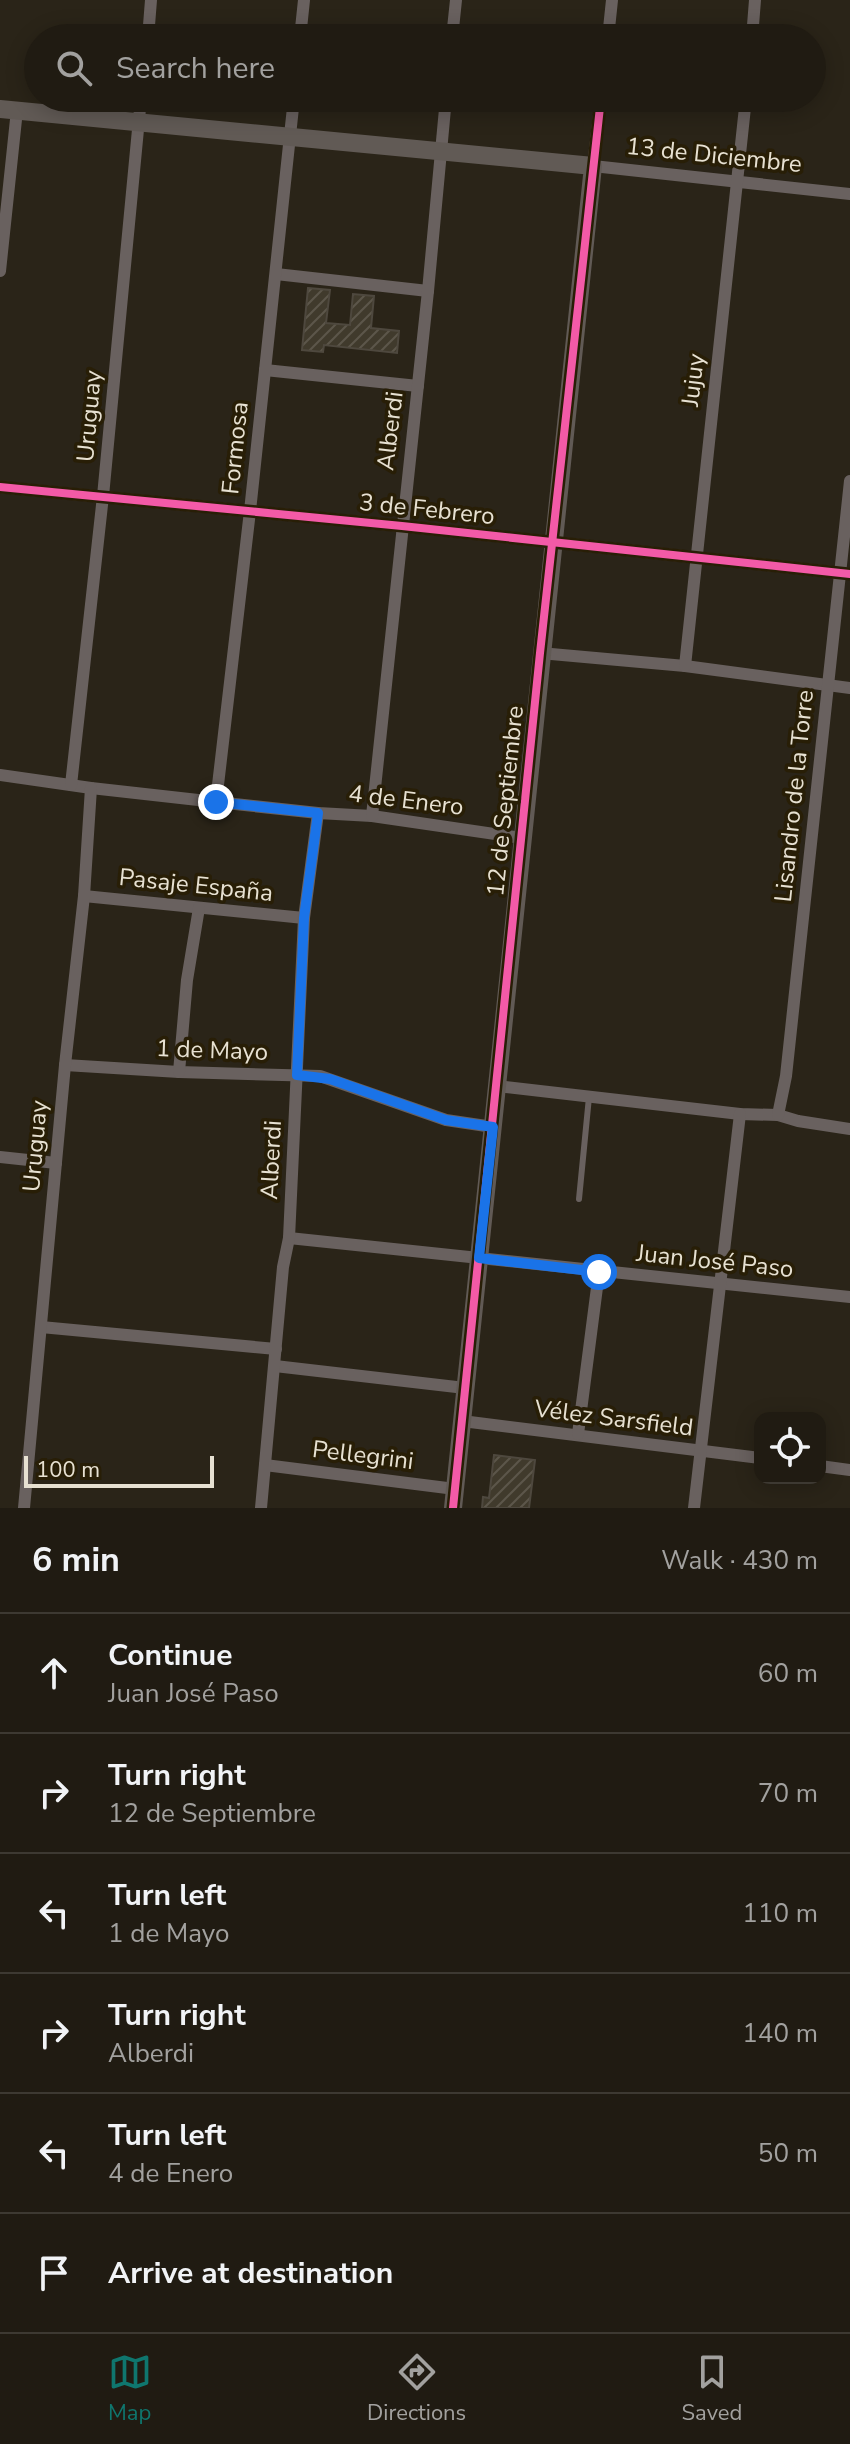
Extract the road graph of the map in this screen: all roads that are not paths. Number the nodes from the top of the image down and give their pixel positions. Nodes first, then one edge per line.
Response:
1 (151, 0) edge
2 (304, 0) edge
3 (456, 0) edge
4 (612, 0) edge
5 (755, 0) edge
6 (149, 24) edge
7 (301, 24) edge
8 (453, 24) edge
9 (609, 24) edge
10 (753, 24) edge
11 (9, 110) edge
12 (33, 112) edge
13 (140, 112) edge
14 (293, 112) edge
15 (444, 112) edge
16 (599, 112) edge
17 (745, 112) edge
18 (139, 121) junction
19 (290, 136) junction
20 (440, 152) junction
21 (593, 166) junction
22 (738, 181) junction
23 (850, 194) edge
24 (0, 271) edge
25 (276, 274) junction
26 (428, 291) junction
27 (265, 370) junction
28 (418, 386) junction
29 (850, 481) edge
30 (0, 487) edge
31 (103, 496) junction
32 (250, 511) junction
33 (402, 526) junction
34 (552, 543) junction
35 (695, 557) junction
36 (845, 574) edge
37 (540, 653) junction
38 (685, 666) junction
39 (828, 685) junction
40 (850, 688) edge
41 (0, 775) edge
42 (71, 785) junction
43 (91, 788) junction
44 (216, 802) junction
45 (318, 813) junction
46 (372, 816) junction
47 (522, 838) junction
48 (84, 896) junction
49 (199, 908) junction
50 (304, 918) junction
51 (65, 1065) junction
52 (179, 1072) junction
53 (297, 1075) junction
54 (497, 1086) junction
55 (589, 1097) junction
56 (740, 1114) junction
57 (778, 1115) junction
58 (493, 1127) junction
59 (850, 1129) edge
60 (0, 1157) edge
61 (56, 1163) junction
62 (579, 1199) dead end
63 (289, 1238) junction
64 (479, 1258) junction
65 (599, 1272) junction
66 (720, 1283) junction
67 (850, 1297) edge
68 (41, 1327) junction
69 (276, 1349) junction
70 (275, 1366) junction
71 (465, 1388) junction
72 (462, 1421) junction
73 (578, 1434) junction
74 (700, 1451) junction
75 (754, 1457) edge
76 (265, 1465) junction
77 (826, 1467) edge
78 (850, 1470) edge
79 (454, 1498) edge
80 (24, 1508) edge
81 (261, 1508) edge
82 (694, 1508) edge

1 - 6 street
2 - 7 street
3 - 8 street
4 - 9 street
5 - 10 street
11 - 24 street
12 - 18 street, 13 de Diciembre
13 - 18 street, Uruguay
14 - 19 street, Formosa
15 - 20 street, Alberdi
16 - 21 street, 12 de Septiembre
17 - 22 street, Jujuy
18 - 19 street, 13 de Diciembre
18 - 31 street, Uruguay
19 - 20 street, 13 de Diciembre
19 - 25 street, Formosa
20 - 21 street, 13 de Diciembre
20 - 26 street, Alberdi
21 - 22 street, 13 de Diciembre
21 - 34 street, 12 de Septiembre
22 - 23 street, 13 de Diciembre
22 - 35 street, Jujuy
25 - 26 street
25 - 27 street, Formosa
26 - 28 street, Alberdi
27 - 28 street
27 - 32 street, Formosa
28 - 33 street, Alberdi
29 - 36 street, Lisandro de la Torre
30 - 31 street, 3 de Febrero
31 - 32 street, 3 de Febrero
31 - 42 street, Uruguay
32 - 33 street, 3 de Febrero
32 - 44 street, Formosa
33 - 34 street, 3 de Febrero
33 - 46 street, Alberdi
34 - 35 street, 3 de Febrero
34 - 37 street, 12 de Septiembre
35 - 36 street, 3 de Febrero
35 - 38 street, Jujuy
36 - 39 street, Lisandro de la Torre
37 - 38 street
37 - 47 street, 12 de Septiembre
38 - 39 street
39 - 40 street
39 - 57 street, Lisandro de la Torre
41 - 42 street, 4 de Enero
42 - 43 street, 4 de Enero
43 - 44 street, 4 de Enero
43 - 48 street, Uruguay
44 - 45 street, 4 de Enero
45 - 46 street, 4 de Enero
45 - 50 street, Alberdi
46 - 47 street, 4 de Enero
47 - 54 street, 12 de Septiembre
48 - 49 street, Pasaje España
48 - 51 street, Uruguay
49 - 50 street, Pasaje España
49 - 52 street
50 - 53 street, Alberdi
51 - 52 street, 1 de Mayo
51 - 61 street, Uruguay
52 - 53 street, 1 de Mayo
53 - 58 street, 1 de Mayo
53 - 63 street, Alberdi
54 - 55 street
54 - 58 street, 12 de Septiembre
55 - 56 street
55 - 62 lane
56 - 57 street
56 - 66 street
57 - 59 street
58 - 64 street, 12 de Septiembre
60 - 61 street
61 - 68 street, Uruguay
63 - 64 street, Juan José Paso
63 - 69 street, Alberdi
64 - 65 street, Juan José Paso
64 - 71 street, 12 de Septiembre
65 - 66 street, Juan José Paso
65 - 73 street
66 - 67 street, Juan José Paso
66 - 74 street
68 - 69 street
68 - 80 street, Uruguay
69 - 70 street, Alberdi
70 - 71 street
70 - 76 street, Alberdi
71 - 72 street, 12 de Septiembre
72 - 73 street, Vélez Sarsfield
72 - 79 street, 12 de Septiembre
73 - 74 street, Vélez Sarsfield
74 - 75 street, Vélez Sarsfield
74 - 82 street
76 - 79 street, Pellegrini
76 - 81 street, Alberdi
77 - 78 street

